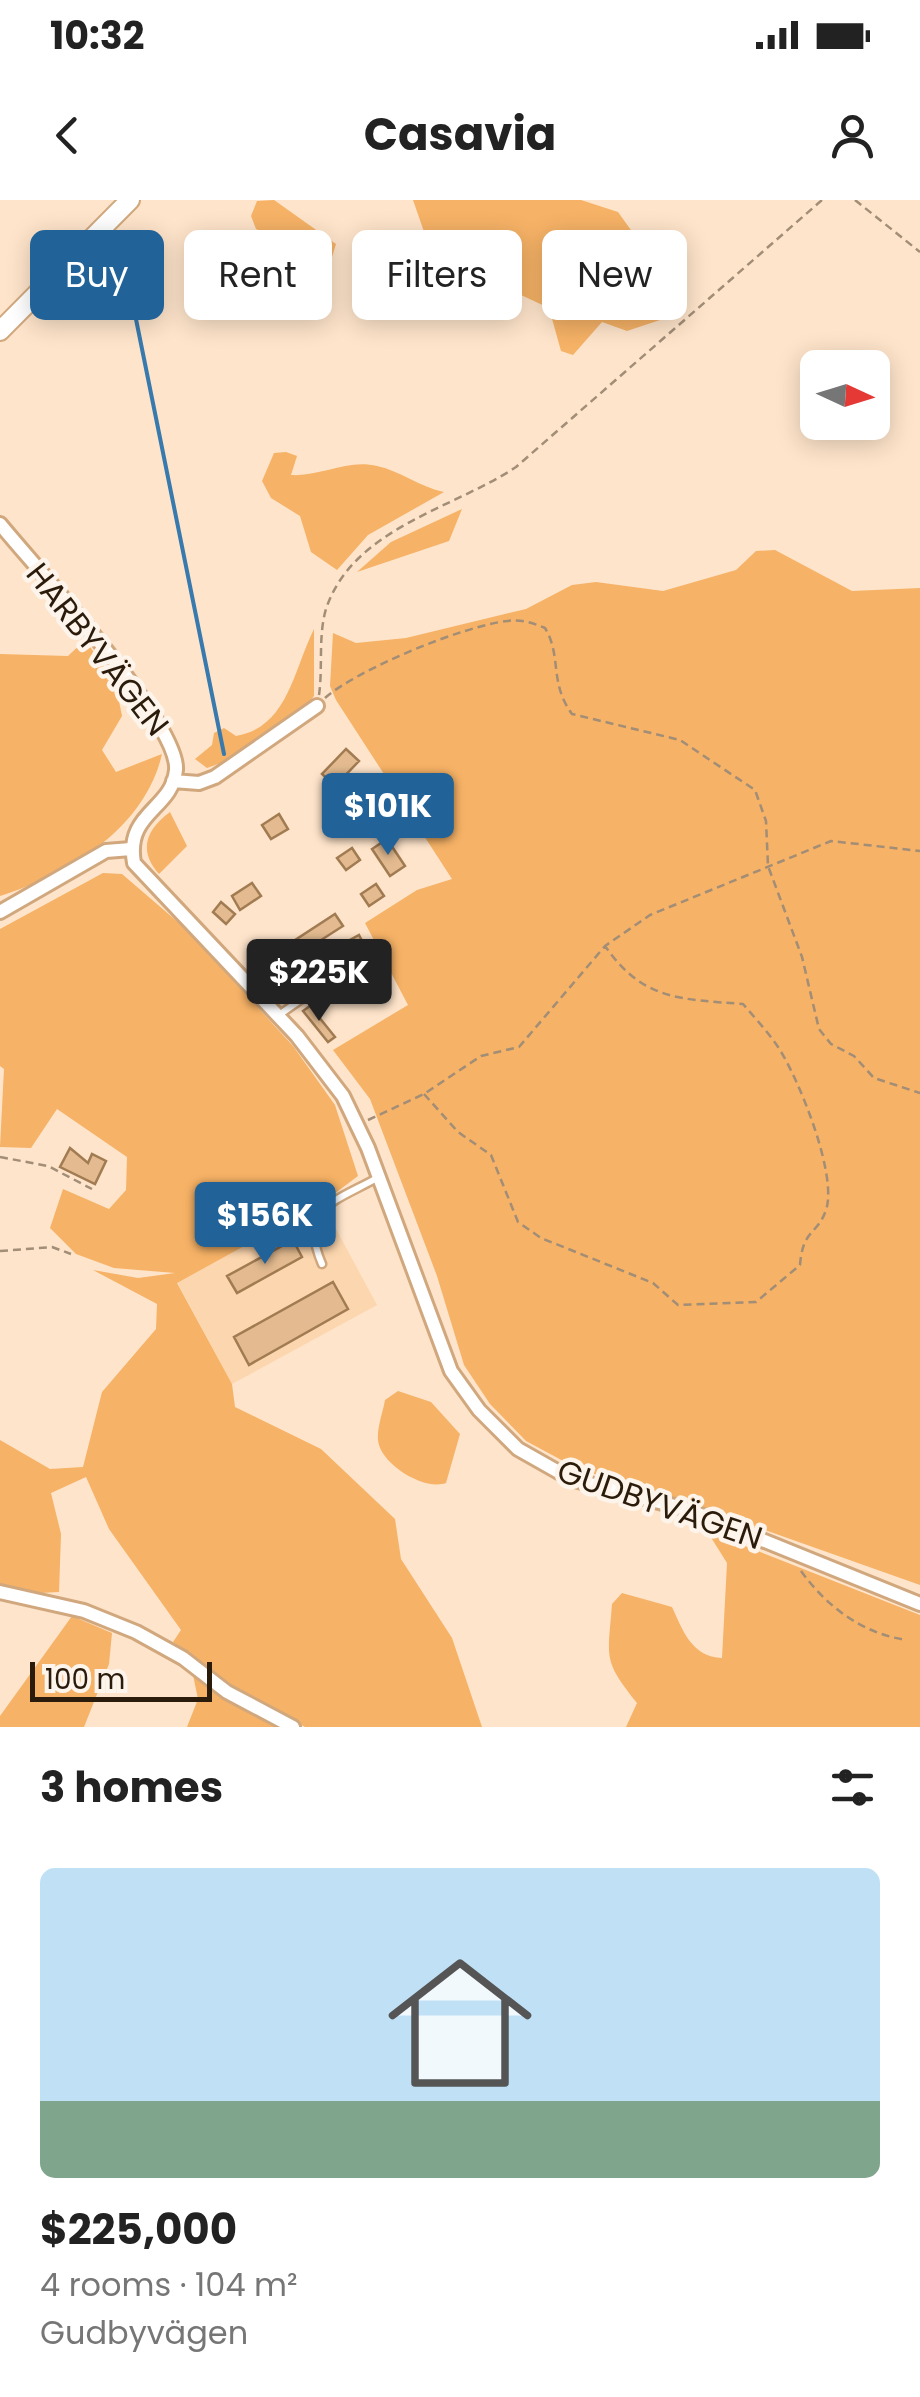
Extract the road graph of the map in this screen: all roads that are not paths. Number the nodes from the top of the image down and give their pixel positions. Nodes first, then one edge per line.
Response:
1 (130, 200) edge
2 (0, 331) edge
3 (0, 524) edge
4 (317, 706) road end
5 (173, 781) junction
6 (132, 849) junction
7 (0, 912) edge
8 (326, 982) dead end
9 (278, 1016) junction
10 (378, 1177) junction
11 (322, 1264) dead end
12 (0, 1592) edge
13 (920, 1604) edge
14 (293, 1727) edge

1 - 2 street
3 - 5 street, HARBYVÄGEN
4 - 5 street, HARBYVÄGEN
5 - 6 street, HARBYVÄGEN
6 - 7 street
6 - 9 street, GUDBYVÄGEN
8 - 9 lane
9 - 10 street, GUDBYVÄGEN
10 - 11 lane
10 - 13 street, GUDBYVÄGEN
12 - 14 street

